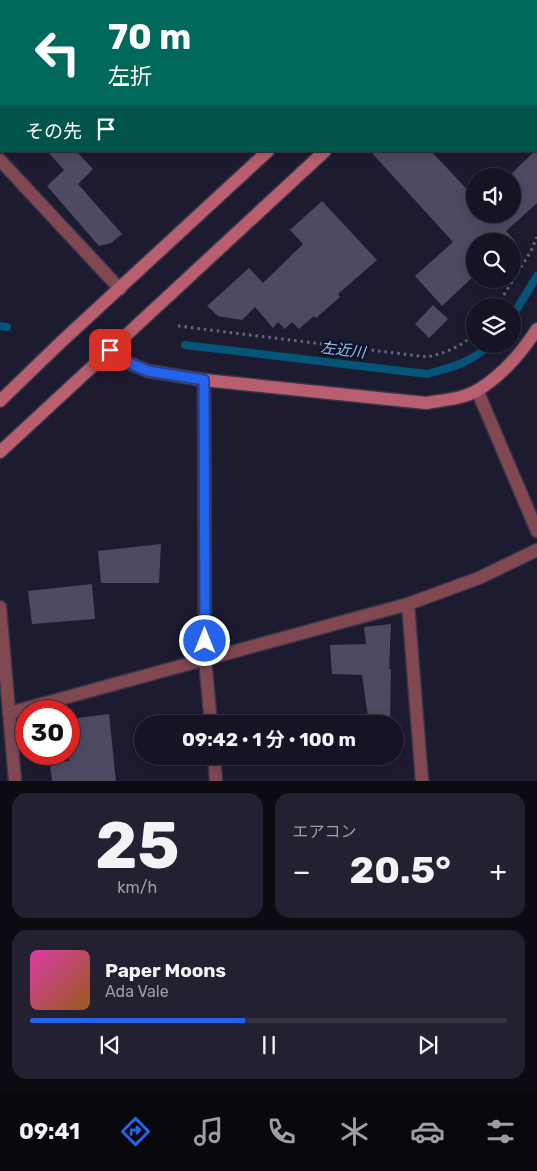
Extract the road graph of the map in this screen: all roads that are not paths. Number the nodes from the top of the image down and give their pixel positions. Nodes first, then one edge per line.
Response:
1 (267, 152) edge
2 (324, 152) edge
3 (0, 160) edge
4 (120, 289) junction
5 (537, 329) edge
6 (110, 350) junction
7 (204, 380) junction
8 (477, 390) junction
9 (1, 398) edge
10 (0, 452) edge
11 (537, 531) edge
12 (537, 550) edge
13 (408, 604) junction
14 (0, 607) edge
15 (205, 660) junction
16 (9, 713) junction
17 (210, 715) edge
18 (215, 765) edge
19 (15, 781) edge
20 (216, 781) edge
21 (422, 781) edge

1 - 4 street
2 - 6 street
3 - 4 street
4 - 9 street
5 - 8 street
6 - 7 street
6 - 10 street
7 - 8 street
7 - 15 street
8 - 11 street
12 - 13 street
13 - 15 street
13 - 21 street
14 - 16 street
15 - 16 street
15 - 17 street
16 - 19 street
18 - 20 street

